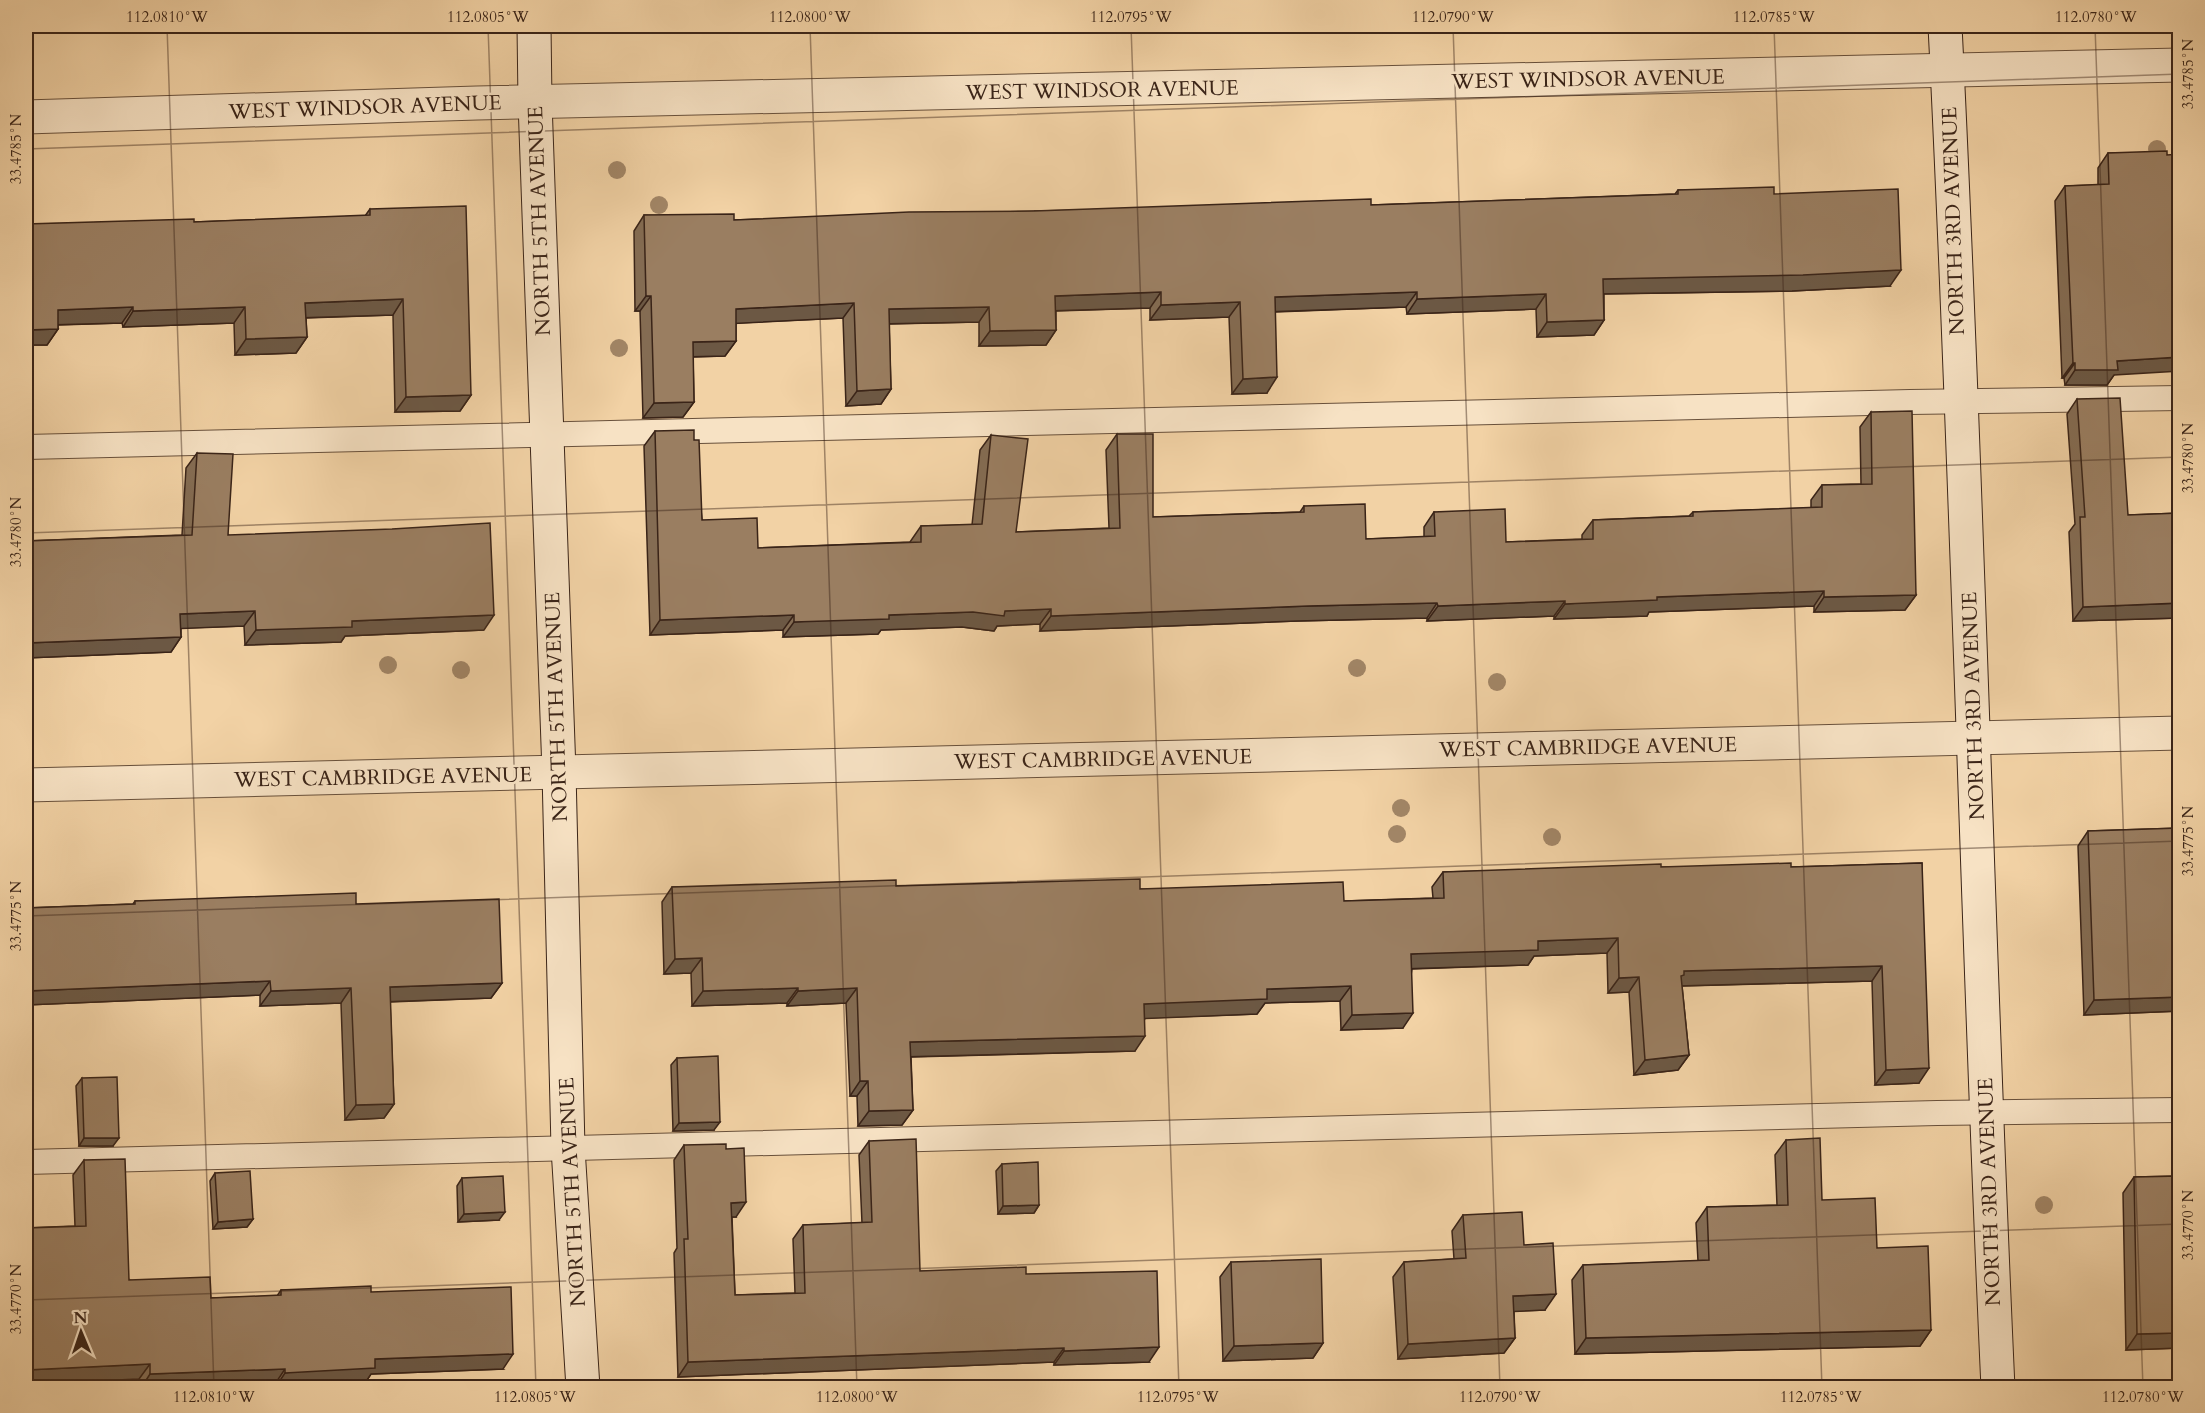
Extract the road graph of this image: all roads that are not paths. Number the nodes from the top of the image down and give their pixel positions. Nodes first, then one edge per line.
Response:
1 (534, 26) edge
2 (1945, 26) edge
3 (2180, 65) edge
4 (1947, 70) junction
5 (535, 102) junction
6 (26, 117) edge
7 (2180, 398) edge
8 (1961, 401) junction
9 (547, 435) junction
10 (26, 447) edge
11 (2180, 733) edge
12 (1974, 738) junction
13 (559, 772) junction
14 (26, 785) edge
15 (2180, 1110) edge
16 (1986, 1112) junction
17 (568, 1148) junction
18 (26, 1162) edge
19 (583, 1388) edge
20 (1998, 1388) edge

1 - 5 street, NORTH 5TH AVENUE
2 - 4 street, NORTH 3RD AVENUE
3 - 4 street, WEST WINDSOR AVENUE
4 - 5 street, WEST WINDSOR AVENUE
4 - 8 street, NORTH 3RD AVENUE
5 - 6 street, WEST WINDSOR AVENUE
5 - 9 street, NORTH 5TH AVENUE
7 - 8 lane
8 - 9 lane
8 - 12 street, NORTH 3RD AVENUE
9 - 10 lane
9 - 13 street, NORTH 5TH AVENUE
11 - 12 street, WEST CAMBRIDGE AVENUE
12 - 13 street, WEST CAMBRIDGE AVENUE
12 - 16 street, NORTH 3RD AVENUE
13 - 14 street, WEST CAMBRIDGE AVENUE
13 - 17 street, NORTH 5TH AVENUE
15 - 16 lane
16 - 17 lane
16 - 20 street, NORTH 3RD AVENUE
17 - 18 lane
17 - 19 street, NORTH 5TH AVENUE

